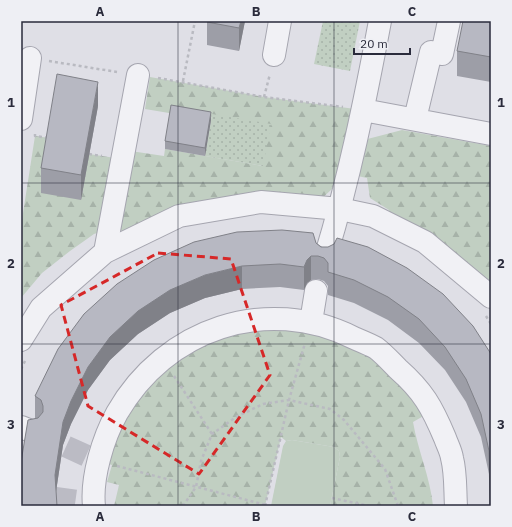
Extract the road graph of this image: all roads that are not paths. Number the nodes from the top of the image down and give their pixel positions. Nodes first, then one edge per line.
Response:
1 (280, 21) edge
2 (380, 21) edge
3 (449, 21) edge
4 (274, 55) dead end
5 (30, 58) road end
6 (138, 75) road end
7 (363, 110) junction
8 (21, 119) edge
9 (415, 119) junction
10 (491, 134) edge
11 (340, 210) junction
12 (105, 252) junction
13 (326, 258) edge
14 (316, 291) dead end
15 (488, 306) edge
16 (311, 322) junction
17 (25, 347) edge
18 (94, 506) edge
19 (456, 506) edge

1 - 4 lane
2 - 7 lane
3 - 9 lane
5 - 8 lane
6 - 12 lane
7 - 9 lane
7 - 11 lane
9 - 10 lane
11 - 12 lane
11 - 13 lane
11 - 15 lane
12 - 17 lane
14 - 16 lane
16 - 18 lane
16 - 19 lane

